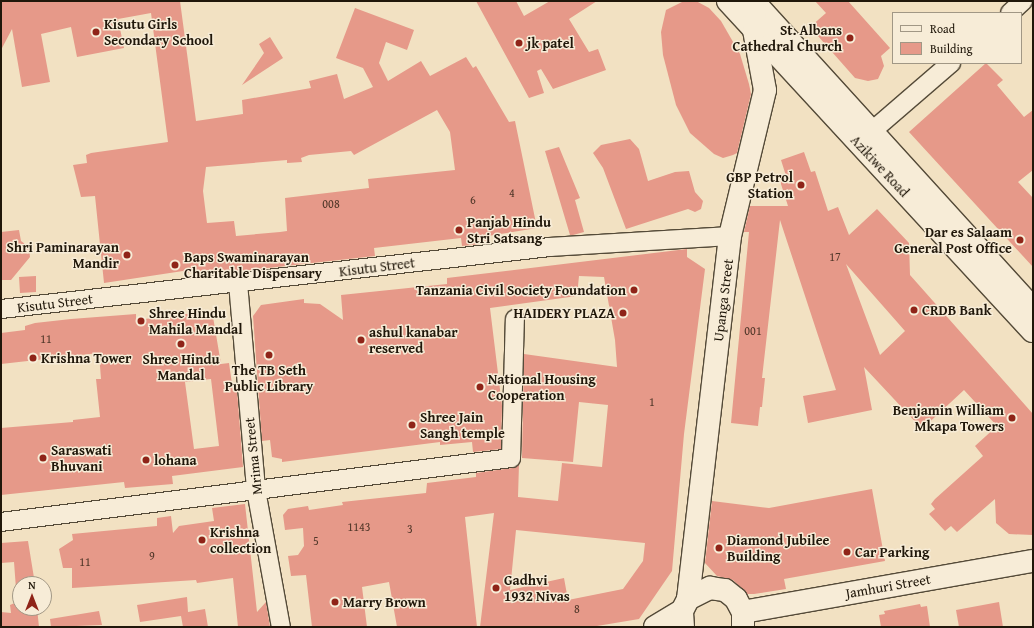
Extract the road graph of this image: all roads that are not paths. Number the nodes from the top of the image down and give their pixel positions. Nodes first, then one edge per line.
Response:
1 (728, 1) edge
2 (1024, 1) edge
3 (754, 3) edge
4 (1011, 12) edge
5 (754, 30) junction
6 (950, 64) edge
7 (809, 89) junction
8 (765, 90) junction
9 (871, 132) junction
10 (730, 236) junction
11 (238, 283) junction
12 (1, 309) edge
13 (1033, 309) edge
14 (515, 319) dead end
15 (1033, 331) edge
16 (256, 490) junction
17 (1, 522) edge
18 (693, 555) junction
19 (1033, 561) edge
20 (710, 588) junction
21 (684, 612) edge
22 (743, 619) edge
23 (281, 627) edge
24 (655, 627) edge

1 - 5 street, Azikiwe Road
2 - 4 street
3 - 5 street, Upanga Street
3 - 9 street, Azikiwe Road
5 - 7 street, Azikiwe Road
5 - 8 street, Upanga Street
6 - 9 street
7 - 8 street
7 - 15 street, Azikiwe Road
8 - 10 street, Upanga Street
9 - 13 street, Azikiwe Road
10 - 11 street, Kisutu Street
10 - 18 street, Upanga Street
11 - 12 street, Kisutu Street
11 - 16 street, Mrima Street
14 - 16 street
16 - 17 street
16 - 23 street, Mrima Street
18 - 20 street
18 - 21 street, Upanga Street
19 - 22 street, Jamhuri Street
20 - 21 street
20 - 22 street
21 - 24 street

